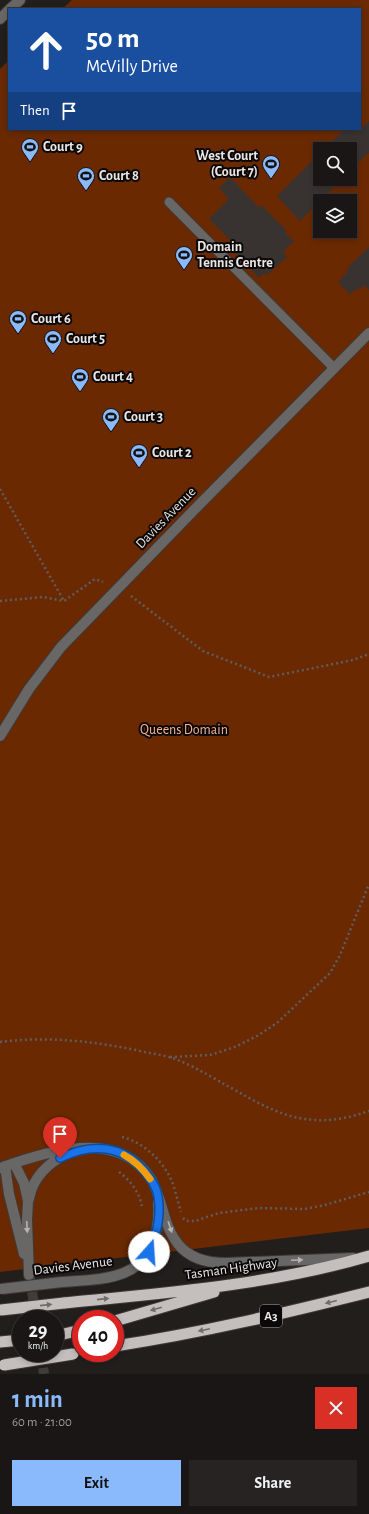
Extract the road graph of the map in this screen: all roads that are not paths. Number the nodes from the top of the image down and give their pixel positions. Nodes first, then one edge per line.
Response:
1 (20, 0) edge
2 (12, 8) edge
3 (8, 12) edge
4 (0, 19) edge
5 (169, 202) dead end
6 (369, 333) edge
7 (334, 368) junction
8 (0, 736) edge
9 (87, 1148) junction
10 (6, 1166) edge
11 (157, 1191) junction
12 (0, 1193) edge
13 (28, 1201) junction
14 (12, 1203) junction
15 (368, 1256) edge
16 (248, 1283) junction
17 (1, 1289) edge
18 (369, 1292) edge
19 (1, 1310) edge
20 (124, 1318) edge
21 (72, 1333) edge
22 (69, 1334) junction
23 (64, 1335) edge
24 (72, 1336) edge
25 (12, 1341) edge
26 (0, 1342) edge
27 (124, 1345) edge
28 (72, 1354) edge
29 (1, 1366) edge

1 - 2 street
3 - 4 street
5 - 7 lane
6 - 7 street, Davies Avenue
7 - 8 street, Davies Avenue
9 - 10 street, Davies Avenue
9 - 11 street, Davies Avenue
9 - 13 street
10 - 13 street
10 - 14 street
11 -> 15 street, Davies Avenue
11 - 17 street, Davies Avenue, bridge
12 - 14 street
13 -> 14 street
15 - 16 highway, Tasman Highway
19 -> 16 highway, Tasman Highway, bridge
16 -> 20 highway
18 -> 27 highway, A3
21 - 22 highway
22 - 23 highway
22 - 24 highway
25 - 26 highway
28 - 29 highway, bridge

